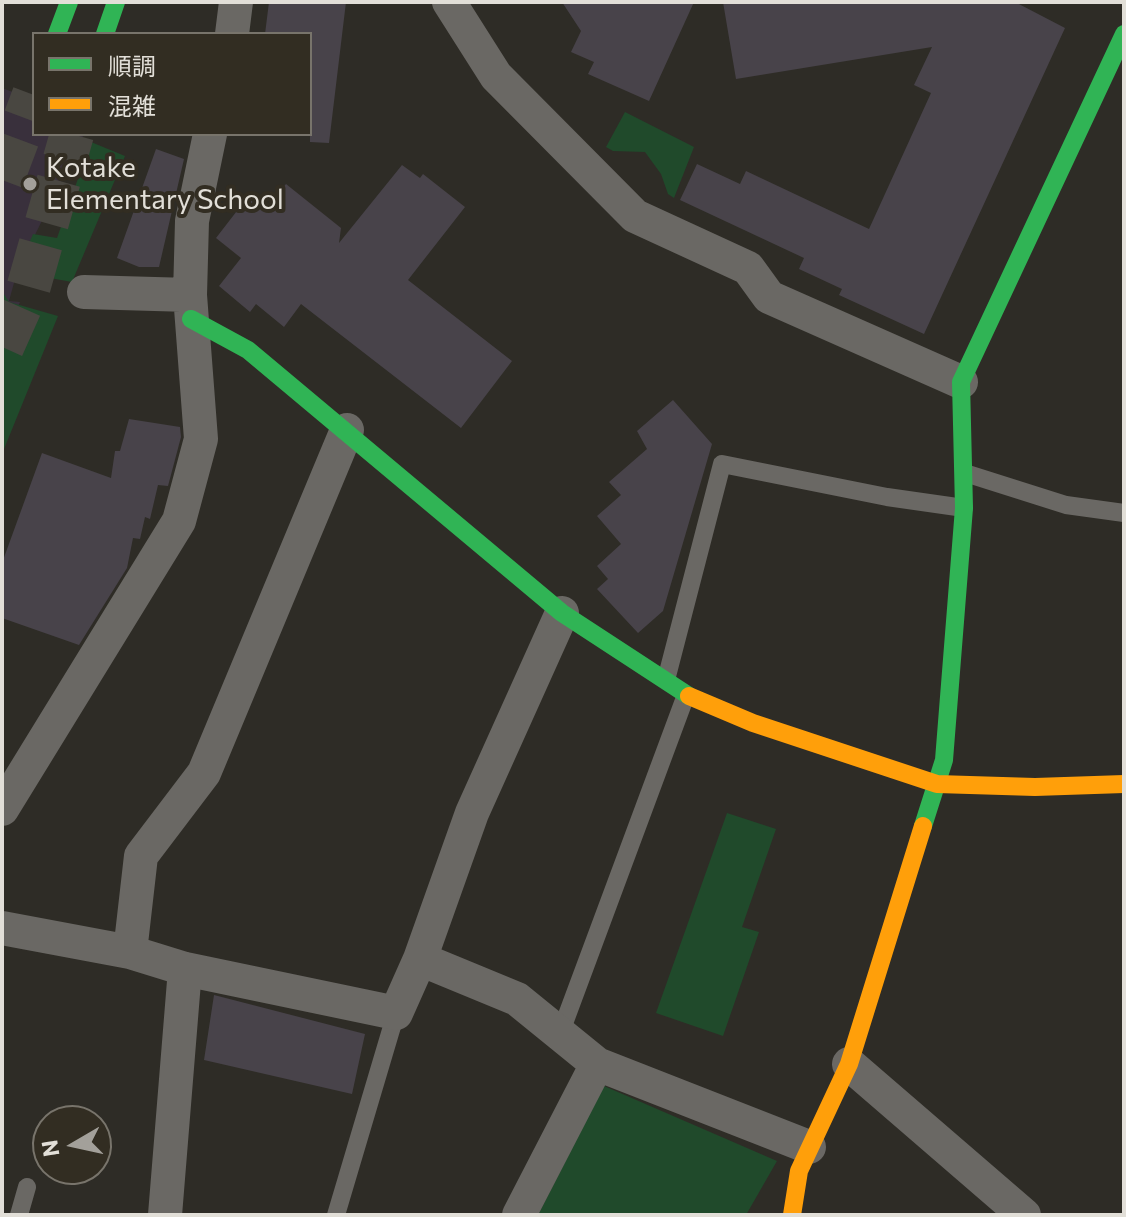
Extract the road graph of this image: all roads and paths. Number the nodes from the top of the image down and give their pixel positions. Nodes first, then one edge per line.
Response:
1 (69, 2) edge
2 (116, 2) edge
3 (236, 2) edge
4 (449, 2) edge
5 (58, 32) edge
6 (106, 32) edge
7 (232, 32) edge
8 (1124, 34) edge
9 (210, 136) edge
10 (84, 292) dead end
11 (190, 307) junction
12 (961, 382) junction
13 (347, 430) junction
14 (965, 473) junction
15 (964, 508) junction
16 (1124, 513) edge
17 (562, 613) junction
18 (665, 683) junction
19 (686, 695) junction
20 (937, 784) junction
21 (1124, 784) edge
22 (2, 809) edge
23 (2, 928) edge
24 (130, 952) junction
25 (420, 959) junction
26 (185, 969) junction
27 (396, 1013) junction
28 (560, 1034) junction
29 (597, 1064) junction
30 (849, 1064) junction
31 (809, 1147) junction
32 (27, 1187) dead end
33 (19, 1215) edge
34 (165, 1215) edge
35 (336, 1215) edge
36 (519, 1215) edge
37 (792, 1215) edge
38 (1024, 1215) edge

1 - 5 street
2 - 6 street
3 - 7 street
4 - 12 street
8 - 12 street
9 - 11 street
10 - 11 street
11 - 13 street
11 - 22 street
12 - 14 street
13 - 17 street
13 - 24 street
14 - 15 street
14 - 16 lane
15 - 18 lane
15 - 20 street
17 - 18 street
17 - 25 street
18 - 19 street
19 - 20 street
19 - 28 lane
20 - 21 street
20 - 30 street
23 - 24 street
24 - 26 street
25 - 27 street
25 - 28 street
26 - 27 street
26 - 34 street
27 - 35 lane
28 - 29 street
29 - 31 street
29 - 36 street
30 - 31 street
30 - 38 street
31 - 37 street
32 - 33 lane

